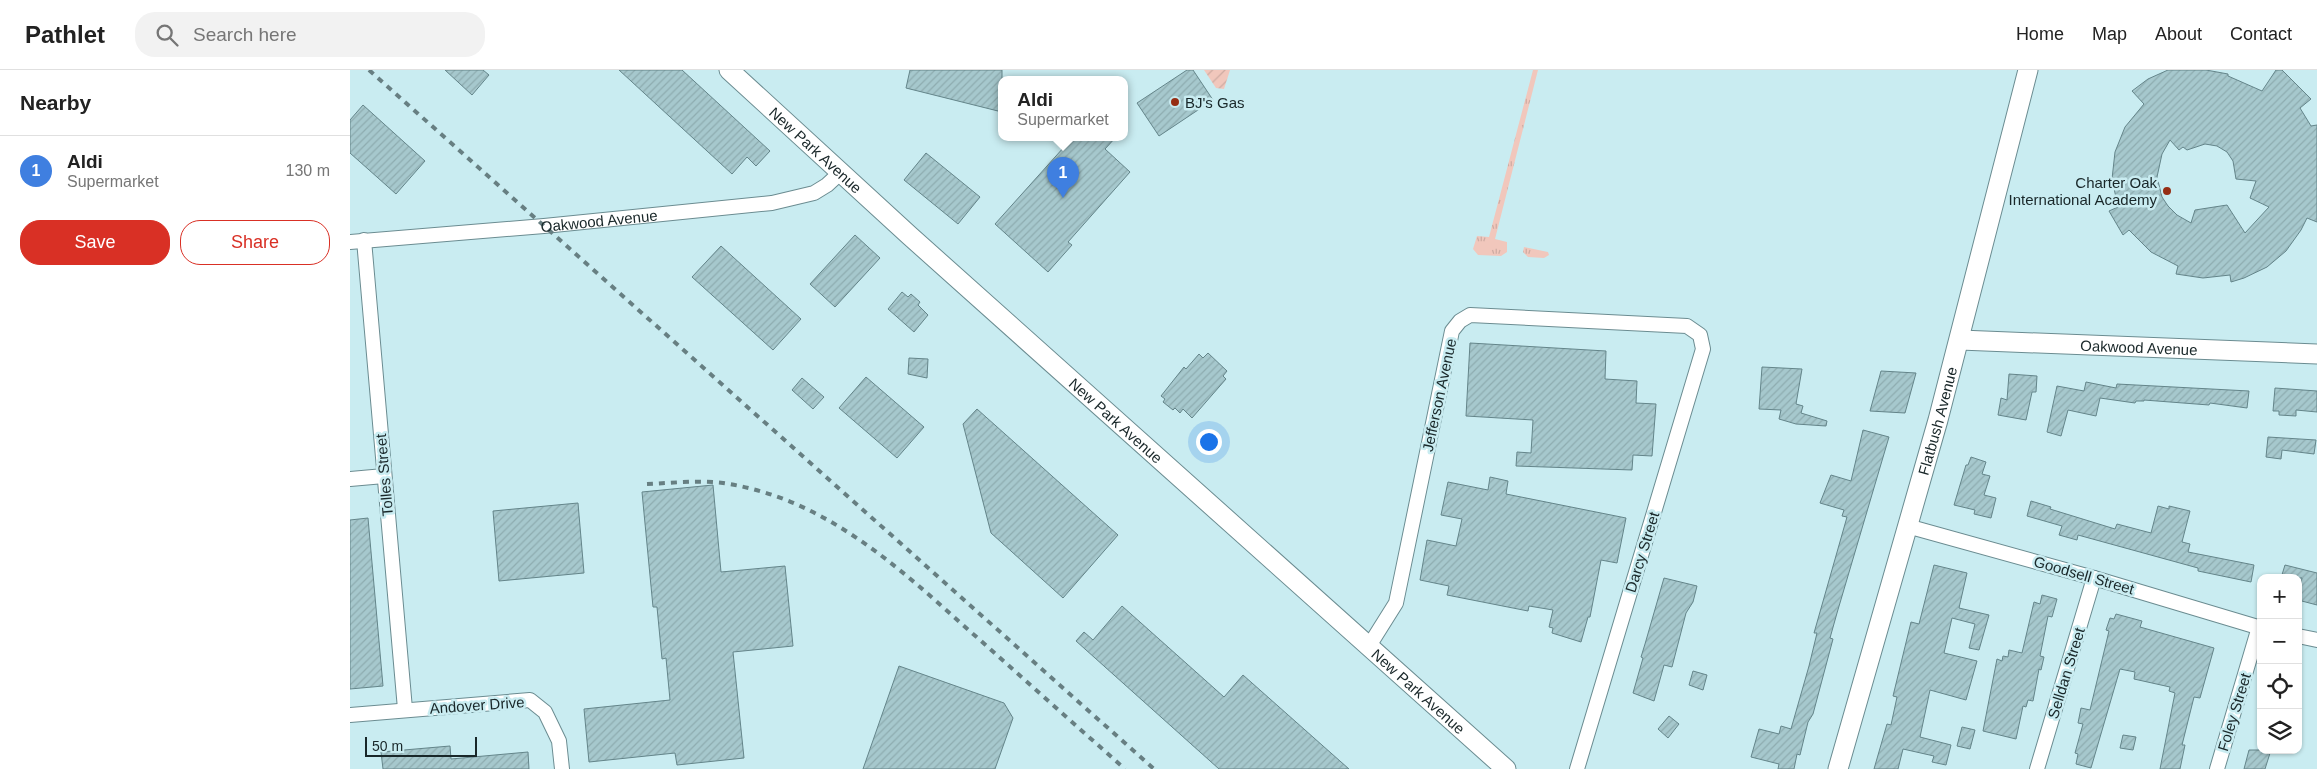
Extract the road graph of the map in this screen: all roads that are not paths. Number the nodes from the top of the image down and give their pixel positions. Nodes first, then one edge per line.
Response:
1 (729, 70) edge
2 (2028, 70) edge
3 (840, 172) junction
4 (364, 240) junction
5 (350, 242) edge
6 (1700, 335) joint
7 (1960, 340) junction
8 (2317, 354) edge
9 (384, 476) junction
10 (350, 480) edge
11 (1907, 526) junction
12 (2094, 578) junction
13 (2257, 626) edge
14 (2257, 637) edge
15 (2302, 637) edge
16 (2317, 640) edge
17 (1369, 646) junction
18 (405, 709) junction
19 (350, 715) edge
20 (562, 769) edge
21 (1506, 769) edge
22 (1577, 769) edge
23 (1838, 769) edge
24 (2037, 769) edge
25 (2217, 769) edge

1 - 3 street, New Park Avenue
2 - 7 street, Flatbush Avenue
3 - 4 street, Oakwood Avenue
3 - 17 street, New Park Avenue
4 - 5 street, Oakwood Avenue
4 - 9 street, Tolles Street
6 - 17 street, Jefferson Avenue
6 - 22 street, Darcy Street
7 - 8 street, Oakwood Avenue
7 - 11 street, Flatbush Avenue
9 - 10 street
9 - 18 street, Tolles Street
11 - 12 street, Goodsell Street
11 - 23 street, Flatbush Avenue
12 - 13 street, Goodsell Street
12 - 24 street, Selldan Street
14 - 25 street, Foley Street
15 - 16 street
17 - 21 street, New Park Avenue
18 - 19 street, Andover Drive
18 - 20 street, Andover Drive

